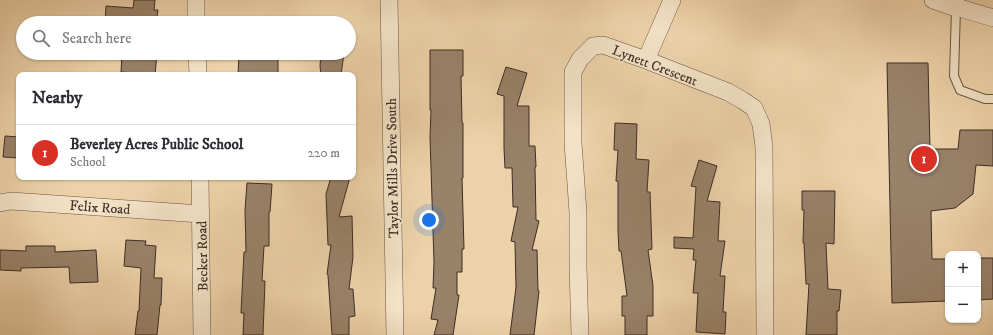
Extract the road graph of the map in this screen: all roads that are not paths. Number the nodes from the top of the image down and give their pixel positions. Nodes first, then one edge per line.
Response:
1 (196, 0) edge
2 (389, 0) edge
3 (672, 0) edge
4 (933, 0) edge
5 (956, 8) junction
6 (196, 16) edge
7 (993, 18) edge
8 (197, 60) edge
9 (646, 60) junction
10 (198, 72) edge
11 (993, 99) edge
12 (200, 180) edge
13 (0, 203) edge
14 (201, 214) junction
15 (202, 335) edge
16 (395, 335) edge
17 (580, 335) edge
18 (765, 335) edge

1 - 6 street
2 - 16 street, Taylor Mills Drive South
3 - 9 street
4 - 5 street
5 - 7 street
5 - 11 lane
8 - 10 street
9 - 17 street, Lynett Crescent
9 - 18 street, Lynett Crescent
12 - 14 street, Becker Road
13 - 14 street, Felix Road
14 - 15 street, Becker Road

